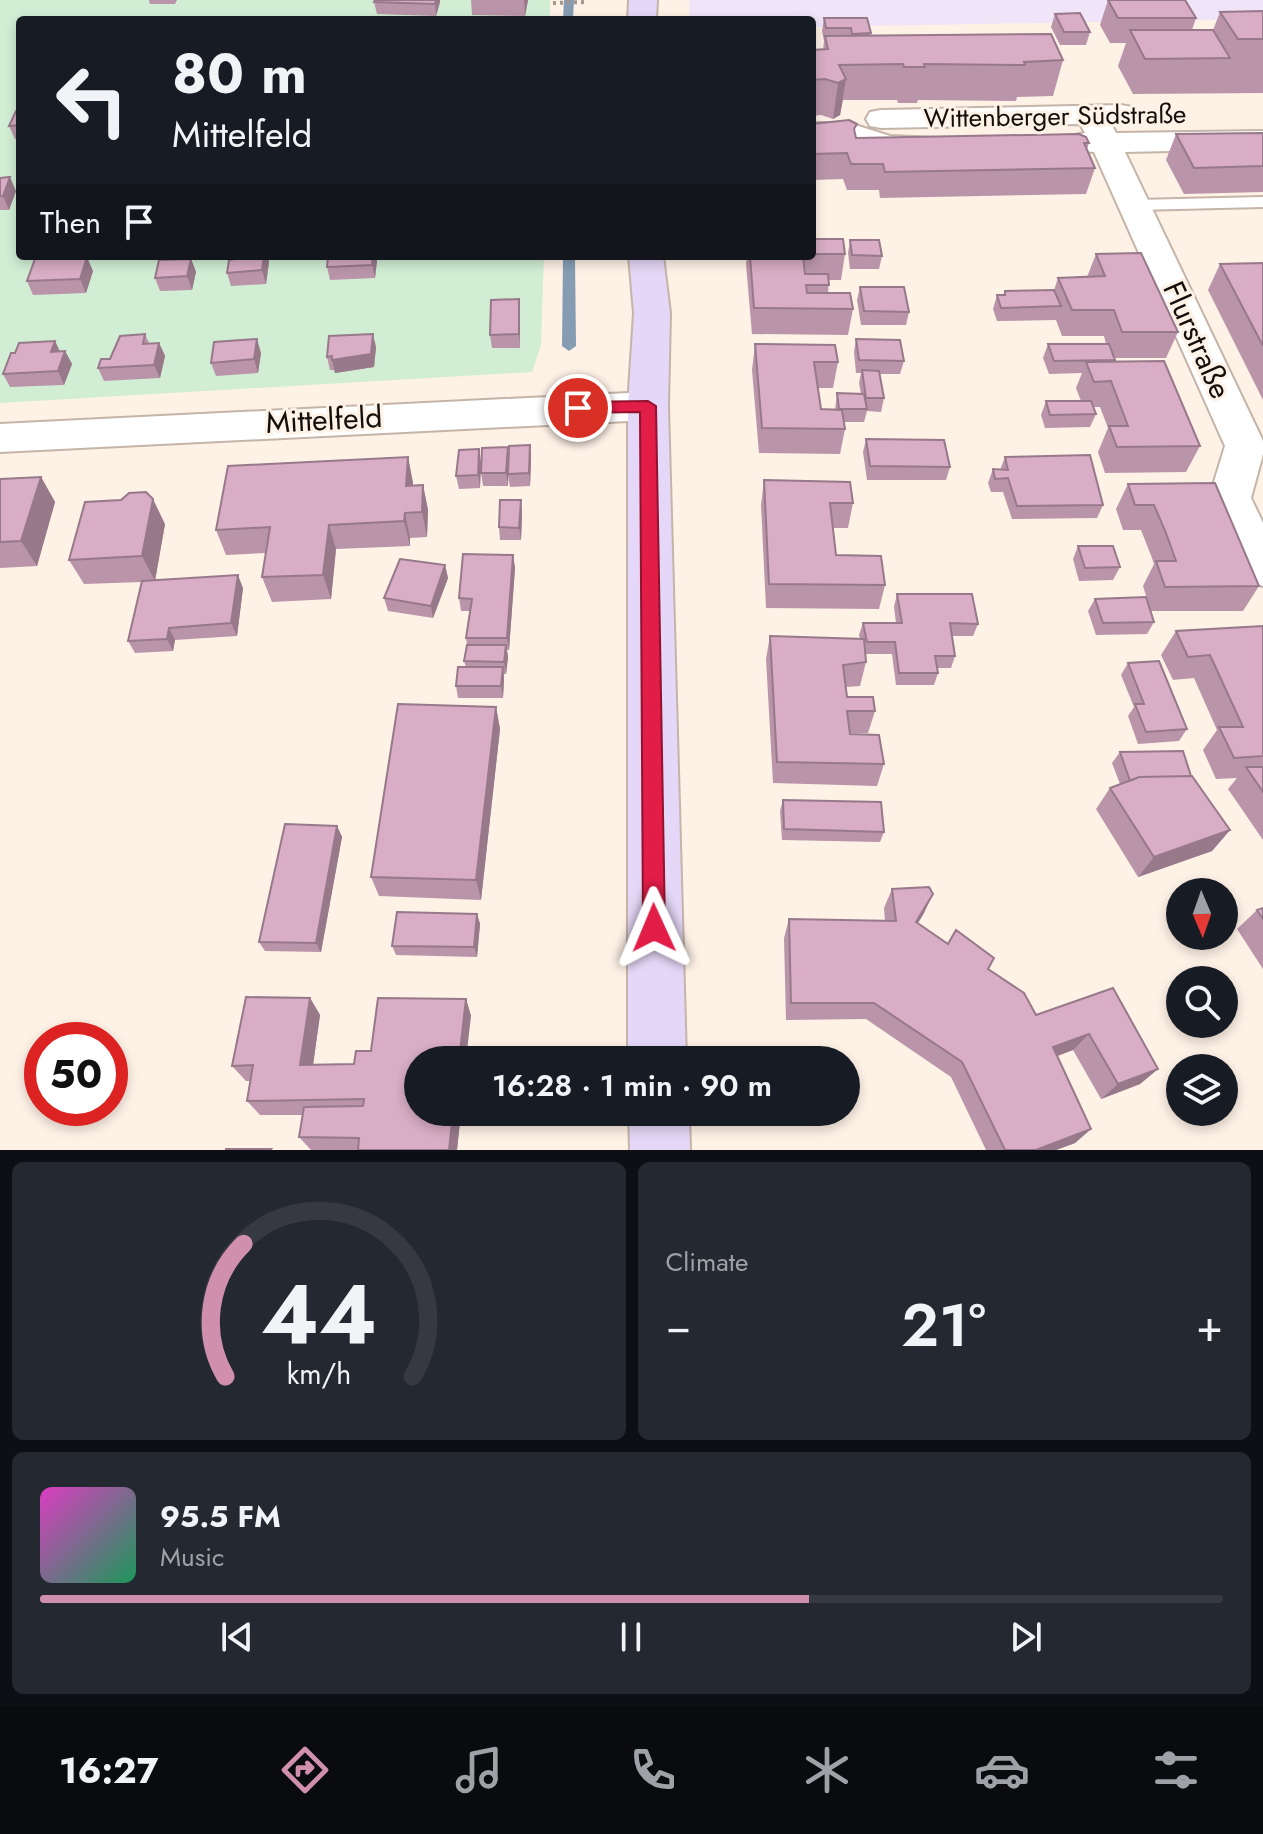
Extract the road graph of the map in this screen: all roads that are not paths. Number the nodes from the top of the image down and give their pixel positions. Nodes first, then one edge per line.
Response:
1 (1263, 112) edge
2 (1098, 129) junction
3 (816, 132) edge
4 (1263, 140) edge
5 (1263, 202) edge
6 (1136, 205) junction
7 (647, 260) edge
8 (648, 406) junction
9 (0, 438) edge
10 (1263, 569) edge
11 (657, 1046) edge
12 (659, 1126) edge
13 (660, 1150) edge

1 - 2 street, Wittenberger Südstraße
2 - 3 street, Wittenberger Südstraße
2 - 4 street, Wittenberger Südstraße
2 - 6 street, Flurstraße
5 - 6 lane
6 - 10 street, Flurstraße
7 - 8 main road
8 - 9 street, Mittelfeld
8 - 11 main road
12 - 13 main road

